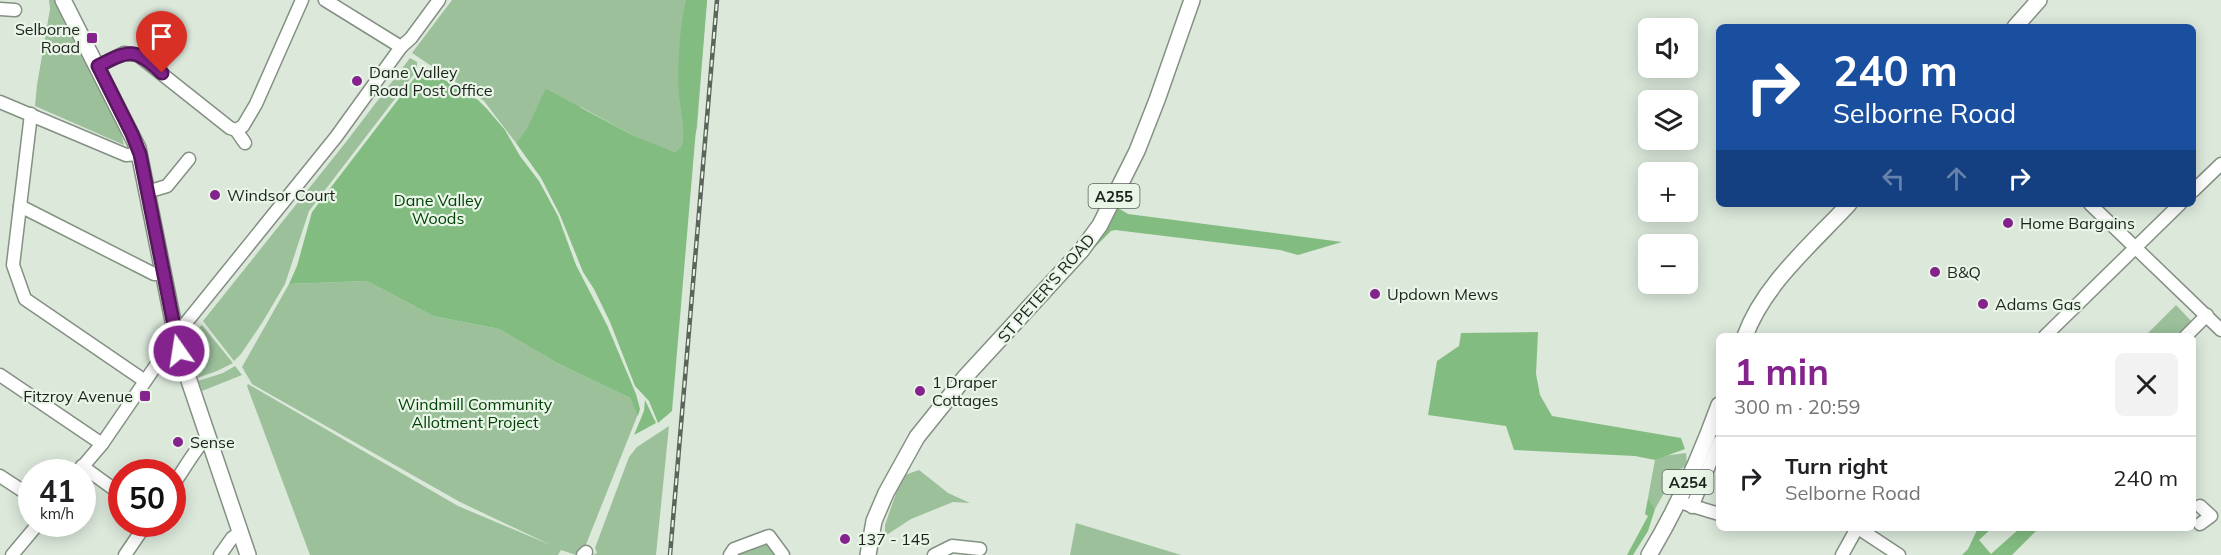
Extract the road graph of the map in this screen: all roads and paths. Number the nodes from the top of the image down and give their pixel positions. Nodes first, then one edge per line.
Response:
1 (63, 0) edge
2 (302, 0) edge
3 (325, 0) edge
4 (439, 0) edge
5 (1192, 0) edge
6 (2039, 0) edge
7 (0, 9) edge
8 (15, 10) dead end
9 (2018, 24) edge
10 (401, 47) junction
11 (98, 66) junction
12 (0, 102) edge
13 (31, 114) junction
14 (236, 130) junction
15 (245, 142) dead end
16 (140, 154) junction
17 (189, 159) dead end
18 (2221, 164) edge
19 (2196, 188) edge
20 (147, 192) junction
21 (20, 206) junction
22 (1846, 207) edge
23 (2093, 207) edge
24 (2177, 207) edge
25 (2135, 247) junction
26 (163, 274) junction
27 (2207, 315) junction
28 (174, 327) junction
29 (2221, 330) edge
30 (1746, 333) edge
31 (2048, 333) edge
32 (2189, 333) edge
33 (179, 351) junction
34 (0, 375) edge
35 (145, 381) junction
36 (1715, 427) edge
37 (208, 436) junction
38 (102, 444) junction
39 (1716, 448) edge
40 (213, 454) junction
41 (89, 459) edge
42 (190, 461) junction
43 (186, 467) edge
44 (0, 476) edge
45 (18, 488) edge
46 (1686, 504) junction
47 (2200, 506) dead end
48 (1716, 513) edge
49 (2216, 514) edge
50 (2200, 524) dead end
51 (1855, 531) edge
52 (1862, 531) edge
53 (240, 532) junction
54 (27, 537) edge
55 (137, 537) edge
56 (980, 548) edge
57 (870, 554) edge
58 (12, 555) edge
59 (125, 555) edge
60 (220, 555) edge
61 (249, 555) edge
62 (730, 555) edge
63 (783, 555) edge
64 (934, 555) edge
65 (1649, 555) edge
66 (1842, 555) edge
67 (1899, 555) edge

1 - 11 main road
2 - 14 street
3 - 10 street
4 - 10 street
5 - 57 main road, ST PETER'S ROAD / A255
6 - 9 main road
7 - 8 street
10 - 28 street
11 - 14 street
11 - 16 main road
12 - 13 street
13 - 16 street
13 - 21 street
14 - 15 street
16 - 20 main road
17 - 20 street
18 - 19 street
20 - 26 main road
21 - 26 street
21 - 35 street
22 - 30 main road
23 - 25 street
24 - 25 street
25 - 27 street
25 - 31 street
26 - 28 main road
27 - 29 street
27 - 32 street
28 - 33 main road
33 - 35 street
33 - 37 main road
34 - 38 street
35 - 38 street
36 - 46 main road, A254
37 - 40 main road
37 - 42 street
38 - 41 street
39 - 46 street
40 - 42 street
40 - 53 main road
42 - 43 street
44 - 45 street
46 - 48 street
46 - 65 main road, A254
47 - 49 street
49 - 50 street
51 - 66 street
52 - 67 street
53 - 60 street
53 - 61 main road
54 - 58 street
55 - 59 street
56 - 64 street
62 - 63 street

